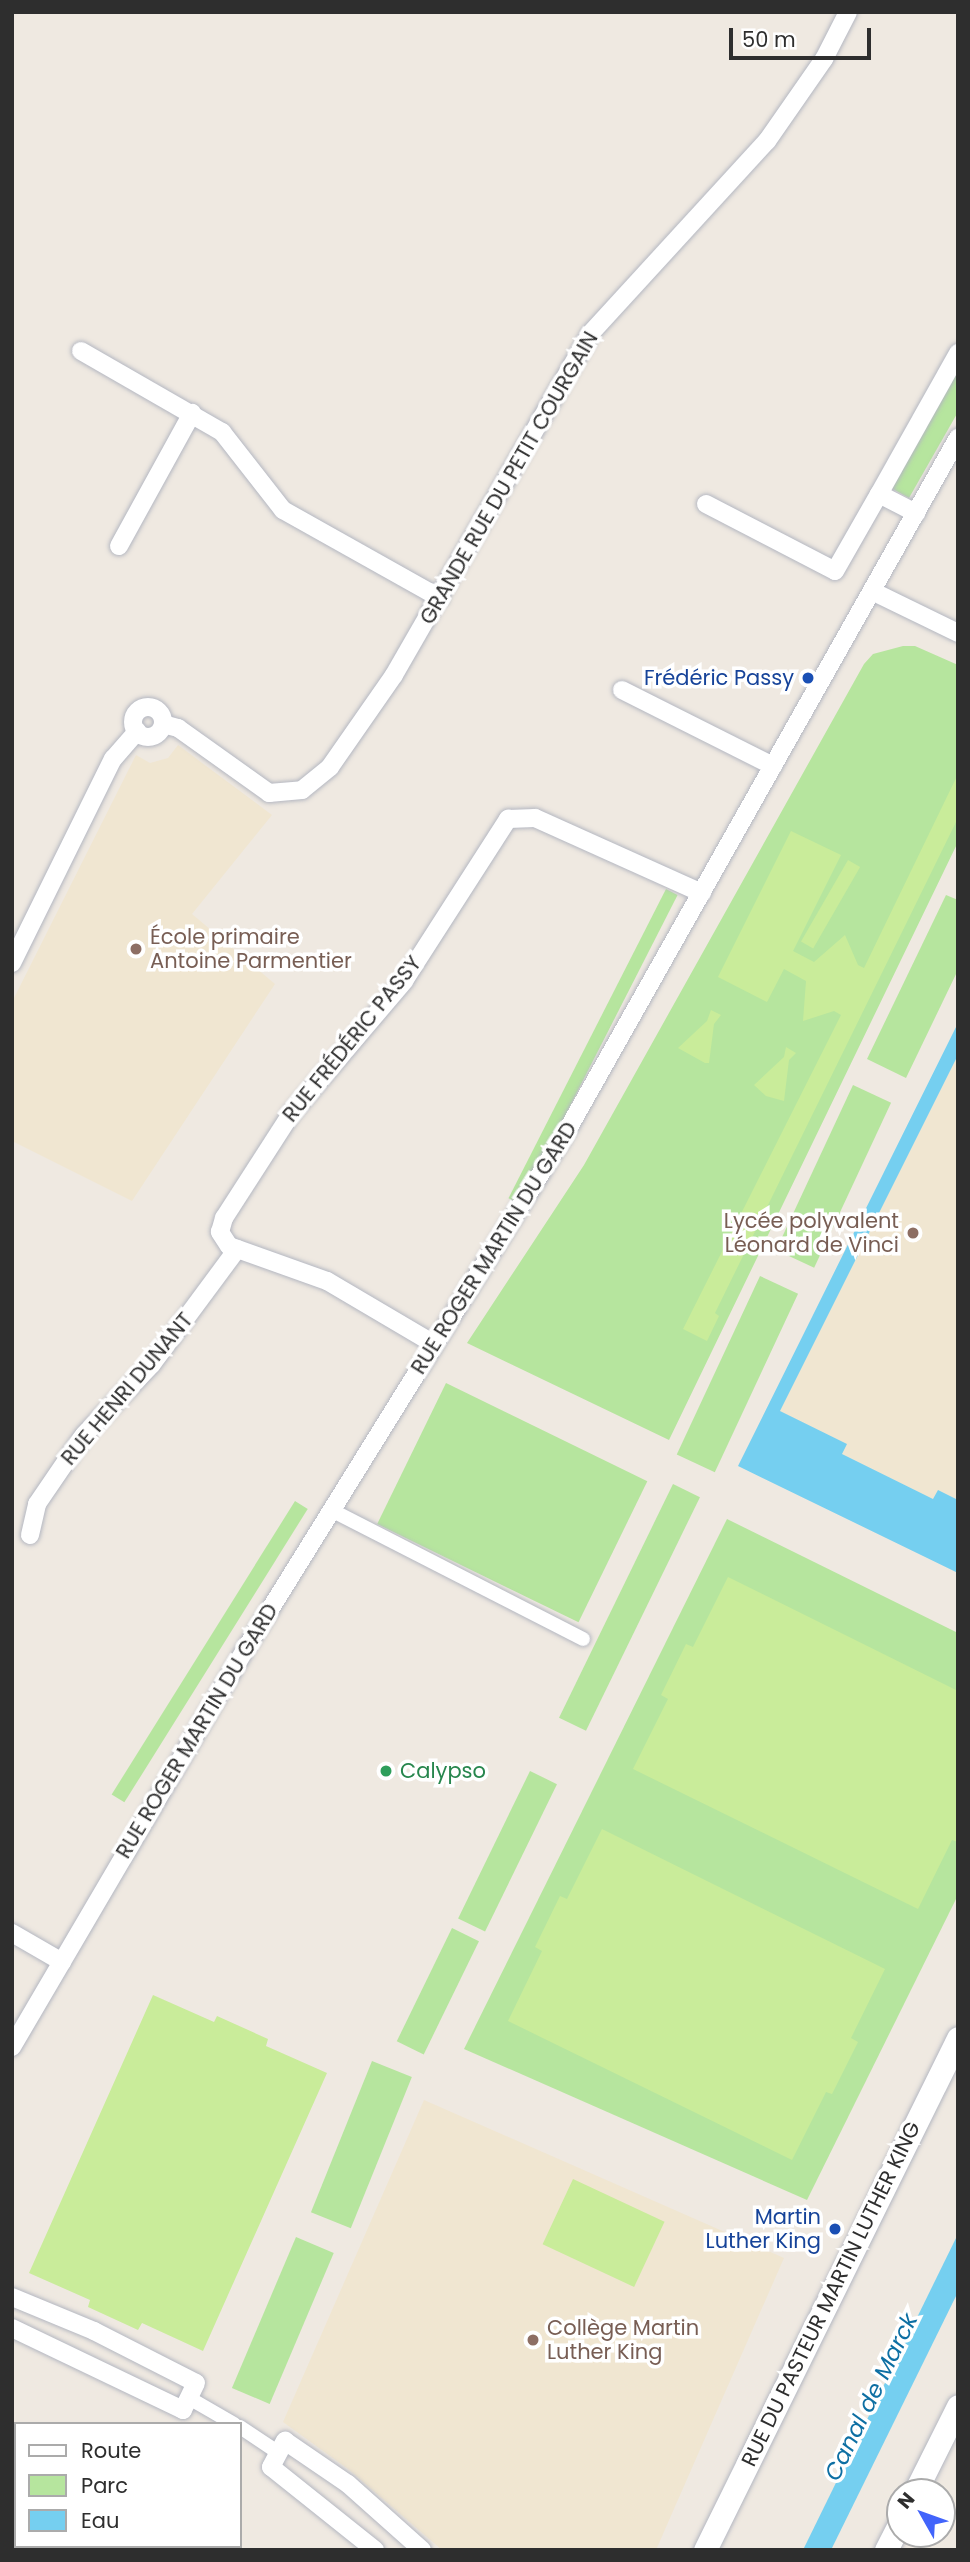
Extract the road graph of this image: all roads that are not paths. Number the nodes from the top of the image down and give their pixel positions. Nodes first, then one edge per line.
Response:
1 (848, 12) edge
2 (81, 351) dead end
3 (958, 353) edge
4 (192, 413) junction
5 (958, 438) edge
6 (878, 495) junction
7 (706, 504) dead end
8 (916, 513) junction
9 (119, 546) dead end
10 (872, 591) junction
11 (440, 598) junction
12 (958, 633) edge
13 (622, 690) dead end
14 (773, 766) junction
15 (702, 893) junction
16 (12, 963) edge
17 (237, 1250) junction
18 (434, 1344) junction
19 (331, 1510) junction
20 (30, 1535) dead end
21 (583, 1639) dead end
22 (12, 1933) edge
23 (62, 1962) junction
24 (958, 2038) edge
25 (12, 2047) edge
26 (12, 2297) edge
27 (12, 2328) edge
28 (189, 2398) junction
29 (958, 2406) edge
30 (231, 2422) edge
31 (958, 2425) edge
32 (242, 2428) edge
33 (936, 2449) junction
34 (279, 2453) junction
35 (922, 2478) edge
36 (375, 2550) edge
37 (422, 2550) edge
38 (705, 2550) edge

1 - 11 street, GRANDE RUE DU PETIT COURGAIN
2 - 4 street
3 - 6 street
4 - 9 street
4 - 11 street
5 - 8 street, RUE ROGER MARTIN DU GARD
6 - 7 street
6 - 8 street
8 - 10 street, RUE ROGER MARTIN DU GARD
10 - 12 street
10 - 14 street, RUE ROGER MARTIN DU GARD
11 - 16 street, GRANDE RUE DU PETIT COURGAIN
13 - 14 street
14 - 15 street, RUE ROGER MARTIN DU GARD
15 - 17 street, RUE FRÉDÉRIC PASSY
15 - 18 street, RUE ROGER MARTIN DU GARD
17 - 18 street
17 - 20 street, RUE HENRI DUNANT
18 - 19 street, RUE ROGER MARTIN DU GARD
19 - 21 street
19 - 23 street, RUE ROGER MARTIN DU GARD
22 - 23 street
23 - 25 street, RUE ROGER MARTIN DU GARD
24 - 38 street, RUE DU PASTEUR MARTIN LUTHER KING
26 - 28 street
27 - 28 street
28 - 30 street
29 - 33 street
31 - 33 street
32 - 34 street
33 - 35 street
34 - 36 street
34 - 37 street

